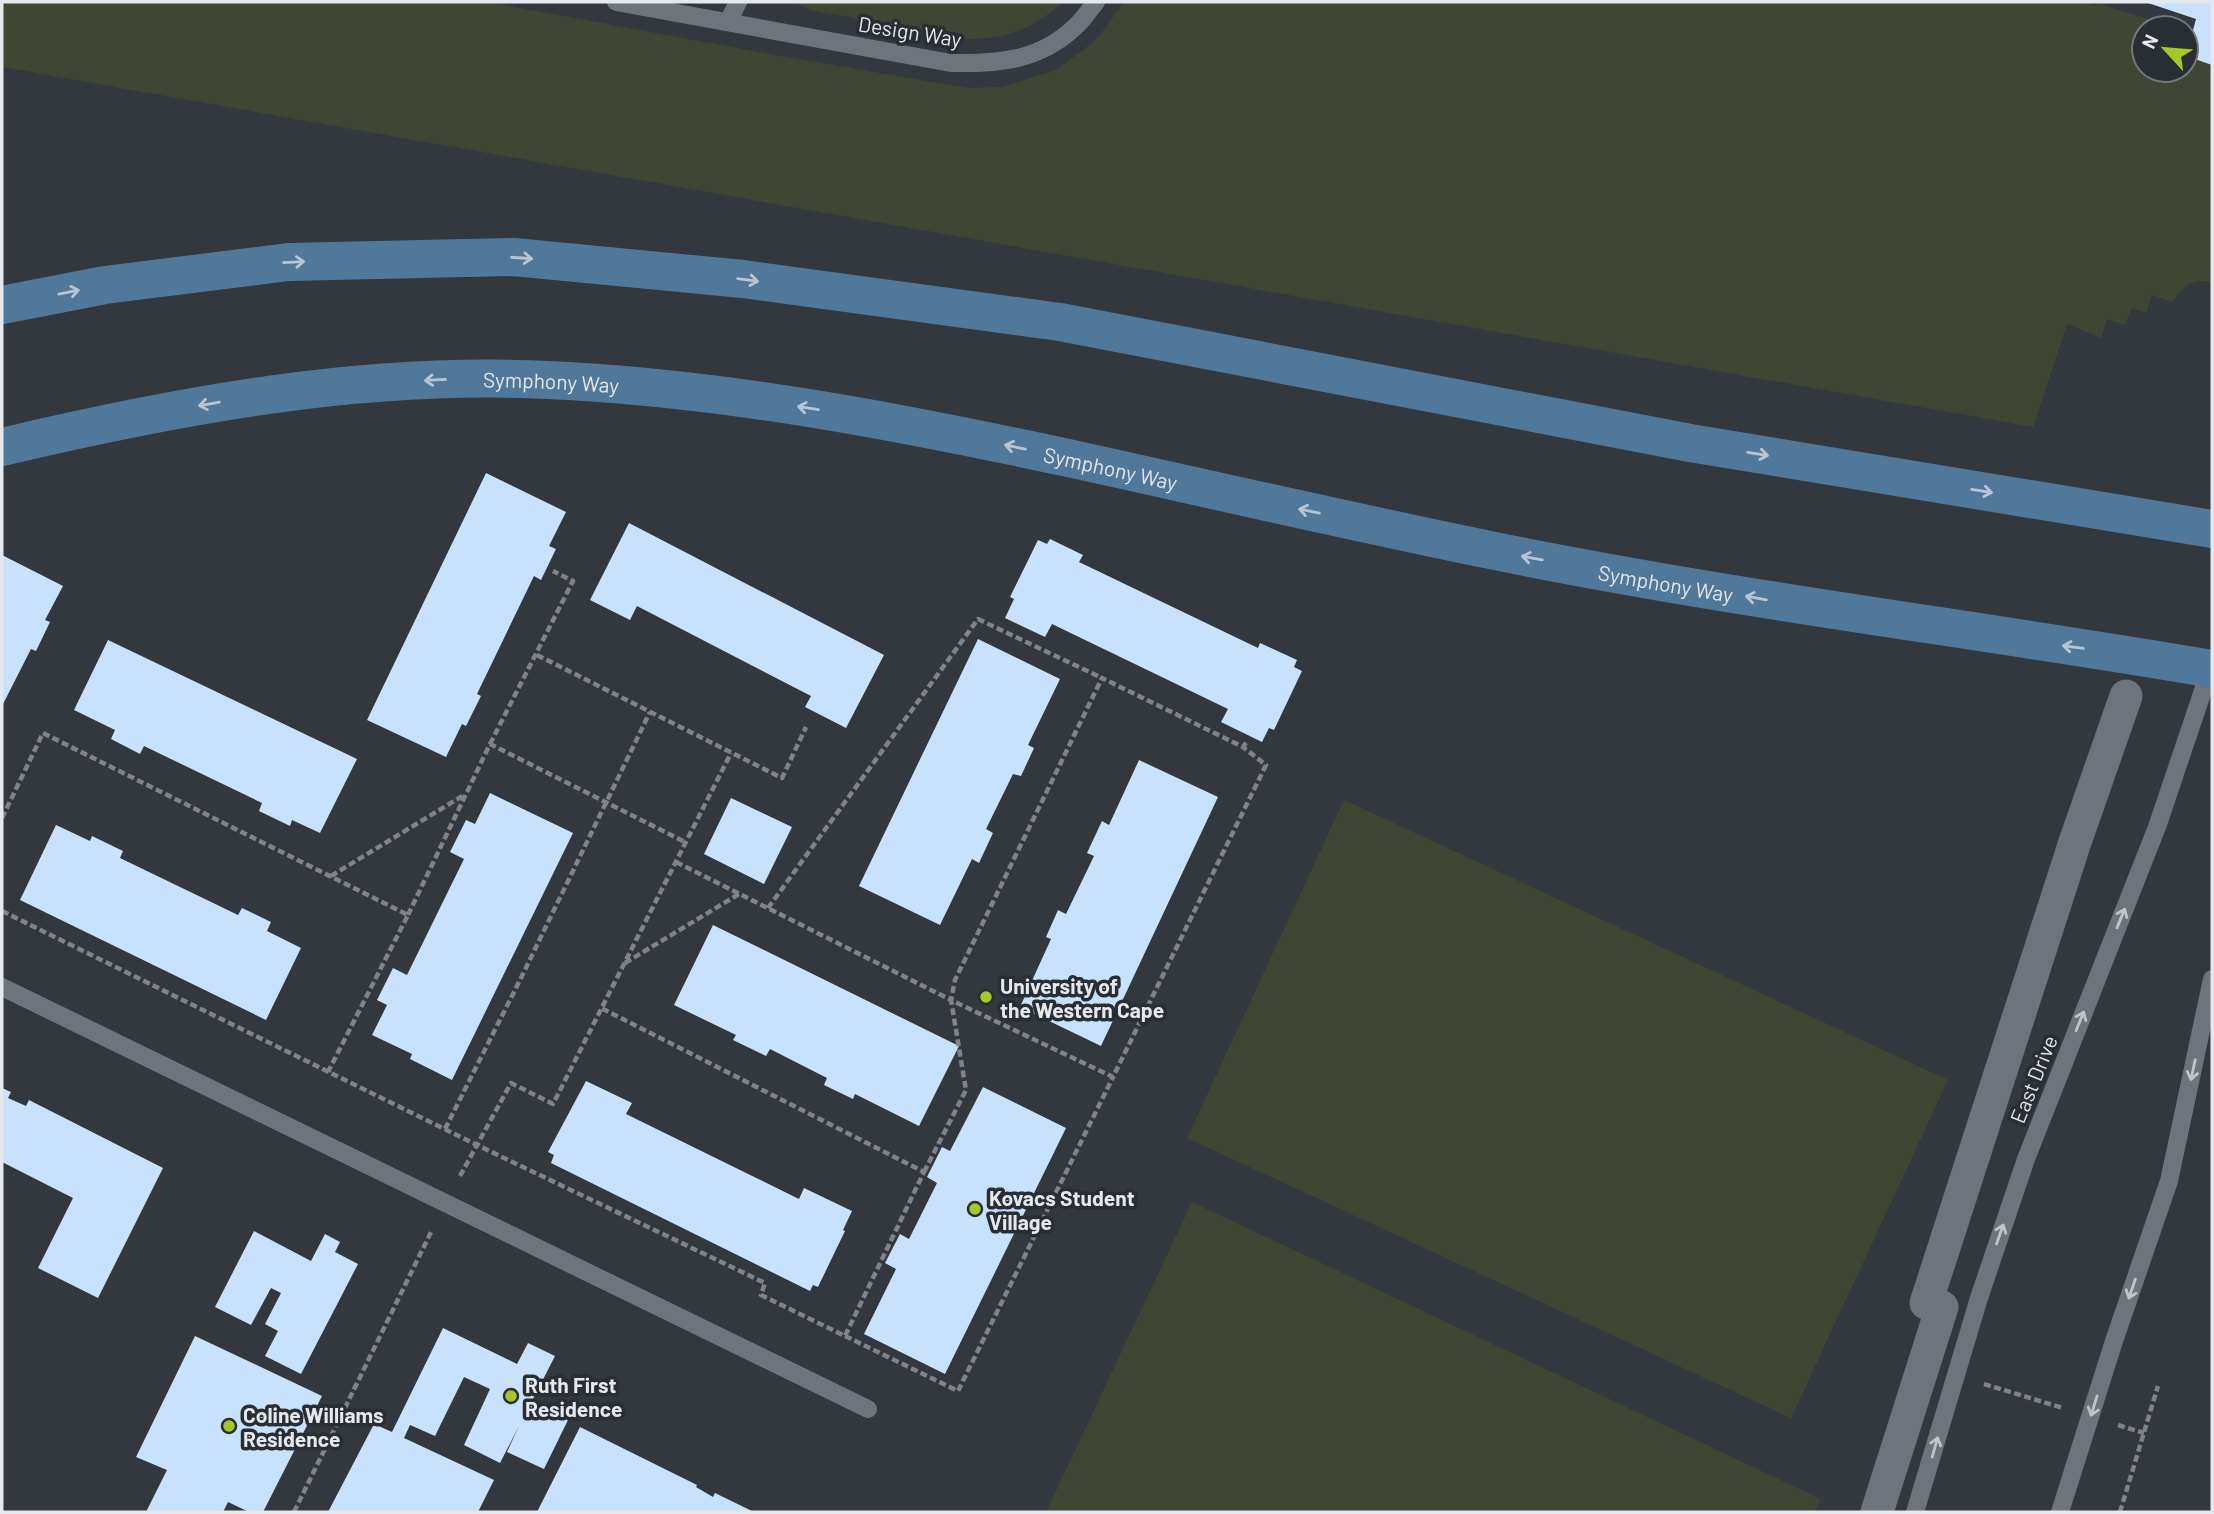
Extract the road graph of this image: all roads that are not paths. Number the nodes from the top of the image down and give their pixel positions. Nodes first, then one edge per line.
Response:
1 (616, 2) edge
2 (738, 2) edge
3 (1096, 2) edge
4 (728, 22) junction
5 (2, 305) edge
6 (2, 447) edge
7 (2212, 529) edge
8 (2212, 667) edge
9 (2126, 696) dead end
10 (2212, 979) edge
11 (2, 987) edge
12 (868, 1409) dead end
13 (1877, 1512) edge
14 (1915, 1512) edge
15 (2060, 1512) edge

1 - 4 lane, Design Way
2 - 4 lane
3 - 4 lane, Design Way
5 -> 7 main road
8 -> 6 main road, Symphony Way
14 -> 8 lane, East Drive
9 - 13 street
10 -> 15 lane
11 - 12 lane

